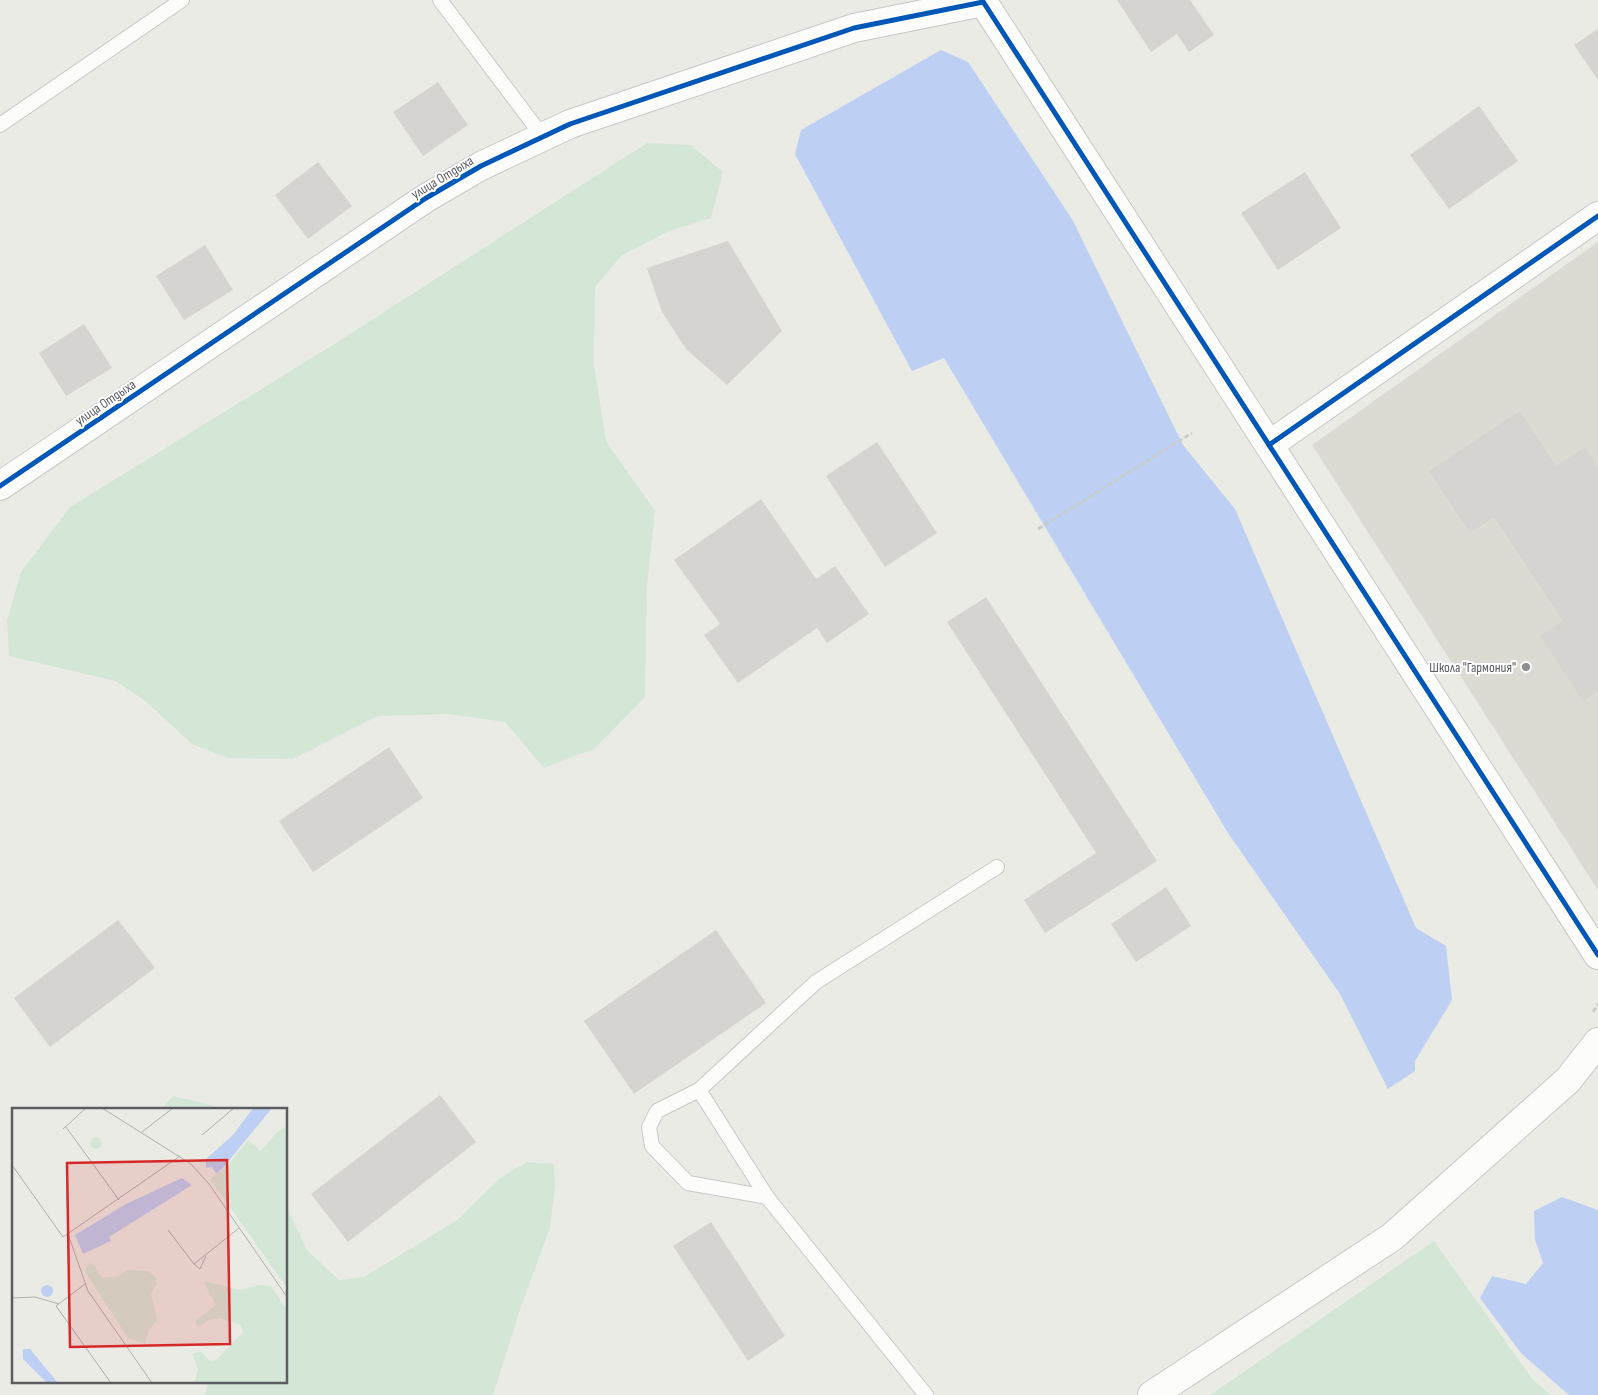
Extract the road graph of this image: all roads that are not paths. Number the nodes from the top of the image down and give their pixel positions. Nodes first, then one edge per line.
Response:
1 (182, 0) edge
2 (440, 0) edge
3 (982, 1) edge
4 (0, 125) edge
5 (543, 137) junction
6 (1598, 216) edge
7 (1269, 445) junction
8 (0, 486) edge
9 (997, 867) dead end
10 (1598, 955) edge
11 (1598, 1042) edge
12 (699, 1090) junction
13 (767, 1197) junction
14 (926, 1395) edge
15 (1152, 1395) edge

1 - 4 lane
2 - 5 lane
3 - 5 street, улица Отдыха
3 - 7 street
5 - 8 street, улица Отдыха
6 - 7 street
7 - 10 street
9 - 12 lane
11 - 15 street
12 - 13 lane
12 - 13 lane
13 - 14 lane

